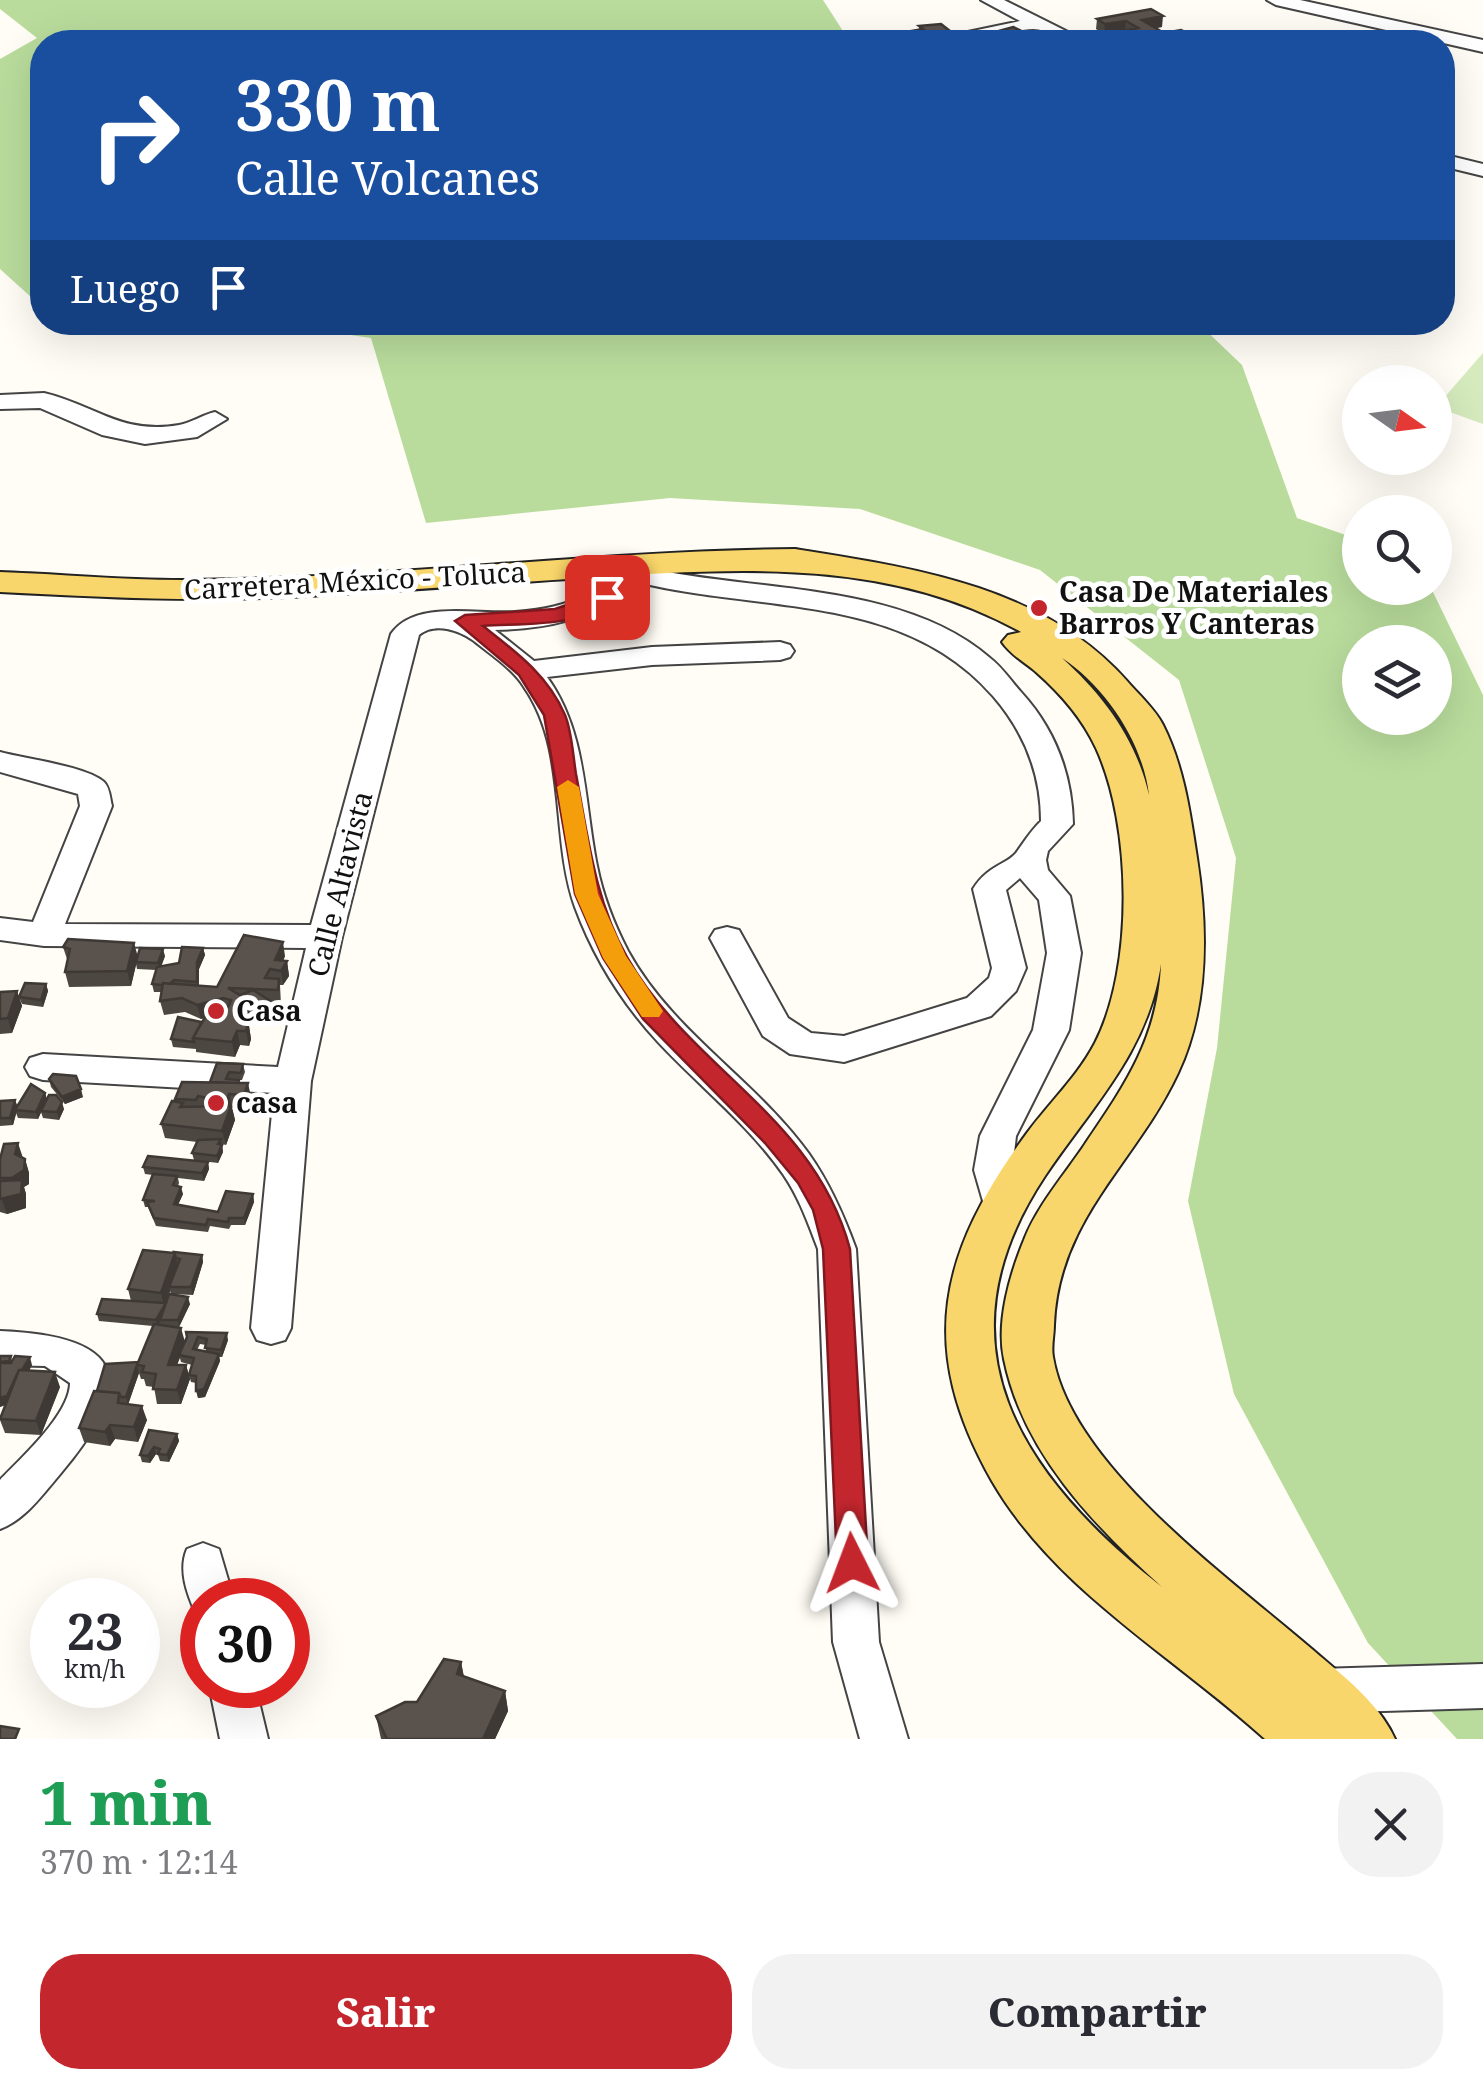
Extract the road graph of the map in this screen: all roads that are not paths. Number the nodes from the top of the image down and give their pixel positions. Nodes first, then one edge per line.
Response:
1 (990, 0) edge
2 (1276, 0) edge
3 (1037, 23) junction
4 (1006, 30) edge
5 (1052, 30) edge
6 (1411, 30) edge
7 (1455, 40) edge
8 (1483, 46) edge
9 (1455, 163) edge
10 (1483, 170) edge
11 (0, 402) edge
12 (216, 418) dead end
13 (634, 578) junction
14 (0, 582) edge
15 (0, 601) edge
16 (465, 621) junction
17 (780, 651) dead end
18 (527, 671) junction
19 (0, 762) edge
20 (1030, 860) junction
21 (0, 929) edge
22 (44, 935) junction
23 (326, 937) junction
24 (726, 938) dead end
25 (44, 1067) dead end
26 (293, 1081) junction
27 (1003, 1212) junction
28 (271, 1328) dead end
29 (0, 1348) edge
30 (6, 1518) edge
31 (1483, 1686) edge
32 (1318, 1691) junction
33 (237, 1708) edge
34 (244, 1739) edge
35 (884, 1739) edge
36 (1307, 1739) edge
37 (1366, 1739) edge

1 - 3 street
2 - 6 street
3 - 4 street
3 - 5 street
7 - 8 street
9 - 10 street
11 - 12 street
13 - 15 main road, Carretera México - Toluca
13 - 16 street
13 - 20 street
13 - 27 main road, Carretera México - Toluca
14 - 32 main road, Carretera México - Toluca
16 - 18 street
16 - 23 street, Calle Altavista
17 - 18 street
18 - 35 street
19 - 22 street
20 - 24 street
20 - 27 street
21 - 22 street
22 - 23 street
23 - 26 street, Calle Altavista
25 - 26 street
26 - 28 street, Calle Altavista
27 - 36 main road, Carretera México - Toluca
29 - 30 street
31 - 32 street
32 - 37 main road, Carretera México - Toluca
33 - 34 street

